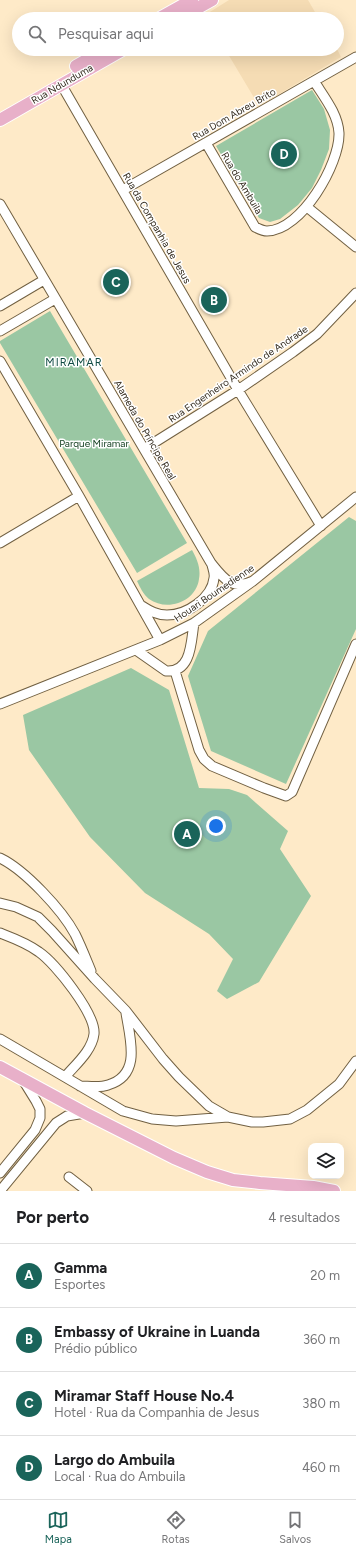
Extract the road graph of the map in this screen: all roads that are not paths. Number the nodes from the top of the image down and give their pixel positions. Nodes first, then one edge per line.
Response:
1 (192, 0) edge
2 (212, 0) edge
3 (171, 12) edge
4 (191, 12) edge
5 (94, 56) edge
6 (111, 56) edge
7 (356, 57) edge
8 (314, 81) junction
9 (60, 84) junction
10 (0, 110) edge
11 (0, 120) edge
12 (206, 143) junction
13 (123, 190) junction
14 (0, 204) edge
15 (307, 207) junction
16 (356, 248) edge
17 (44, 280) junction
18 (356, 293) edge
19 (56, 298) junction
20 (0, 306) edge
21 (0, 331) edge
22 (0, 361) edge
23 (238, 390) junction
24 (144, 449) junction
25 (79, 496) junction
26 (356, 497) edge
27 (321, 526) junction
28 (0, 543) edge
29 (211, 563) junction
30 (254, 581) junction
31 (140, 605) junction
32 (194, 622) junction
33 (160, 640) junction
34 (356, 644) edge
35 (136, 650) junction
36 (175, 671) junction
37 (0, 704) edge
38 (0, 858) edge
39 (0, 903) edge
40 (0, 933) edge
41 (95, 979) junction
42 (126, 1011) junction
43 (0, 1039) edge
44 (356, 1061) edge
45 (0, 1067) edge
46 (65, 1077) junction
47 (22, 1079) junction
48 (80, 1086) junction
49 (85, 1113) junction
50 (228, 1117) junction
51 (0, 1173) edge
52 (69, 1177) dead end
53 (0, 1191) edge
54 (87, 1191) edge
55 (334, 1191) edge

1 - 3 main road
2 - 4 main road
5 - 10 main road, Rua Ndunduma
6 - 9 main road, Rua Ndunduma
7 - 8 street, Rua Dom Abreu Brito
8 - 12 street, Rua Dom Abreu Brito
8 - 15 street, Rua do Ambuila
9 - 11 main road, Rua Ndunduma
9 - 13 street, Rua da Companhia de Jesus
12 - 13 street, Rua Dom Abreu Brito
12 - 15 street, Rua do Ambuila
13 - 23 street, Rua da Companhia de Jesus
14 - 17 street, Alameda do Príncipe Real
15 - 16 street
17 - 19 street, Alameda do Príncipe Real
17 - 20 street
18 - 23 street, Rua Engenheiro Armindo de Andrade
19 - 21 street
19 - 24 street, Alameda do Príncipe Real
22 - 25 street
23 - 24 street, Rua Engenheiro Armindo de Andrade
23 - 27 street, Rua da Companhia de Jesus
24 - 29 street, Alameda do Príncipe Real
25 - 28 street
25 - 31 street
26 - 27 street, Houari Boumedienne
27 - 30 street, Houari Boumedienne
29 - 30 street, Alameda do Príncipe Real
29 - 31 street, Alameda do Príncipe Real
30 - 32 street, Houari Boumedienne
31 - 33 street
32 - 33 street, Houari Boumedienne
32 - 36 street
33 - 35 street, Houari Boumedienne
34 - 36 street
35 - 36 street
35 - 37 street, Houari Boumedienne
38 - 41 street
39 - 41 street
40 - 46 street
41 - 42 street
42 - 48 street
42 - 50 street
43 - 46 street
44 - 50 street
45 - 47 main road
46 - 48 street
47 - 49 main road
47 - 51 street
48 - 50 street
49 - 53 street
49 - 55 main road
52 - 54 street

